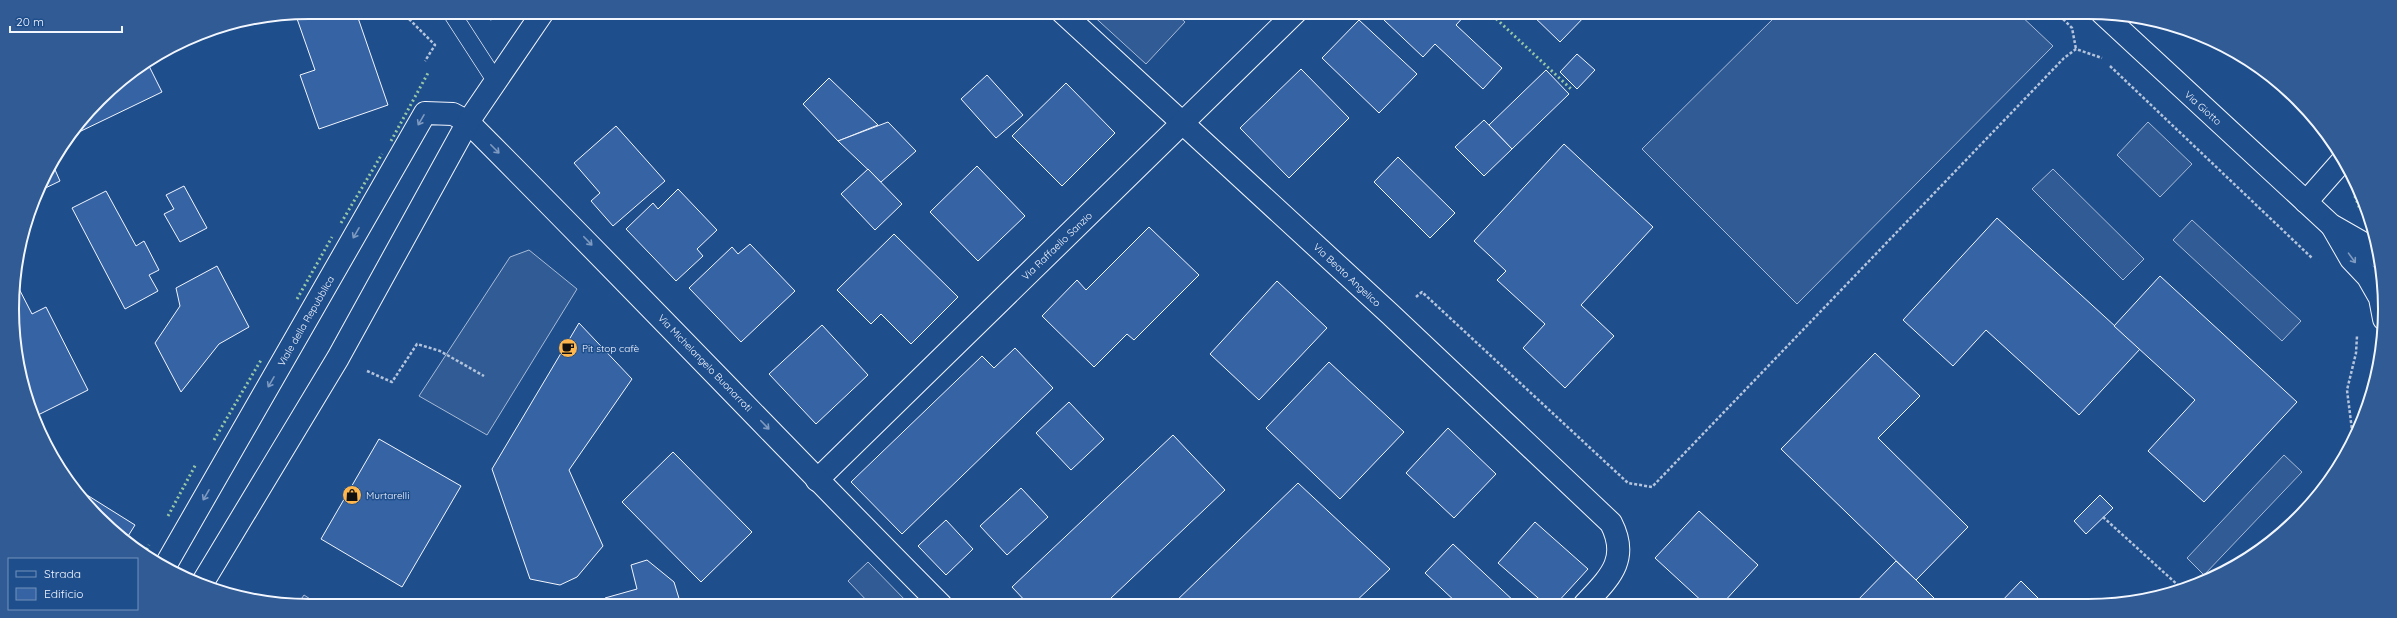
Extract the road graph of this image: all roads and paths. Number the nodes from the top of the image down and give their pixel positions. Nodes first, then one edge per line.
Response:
1 (409, 19) edge
2 (456, 19) edge
3 (538, 19) edge
4 (1070, 19) edge
5 (1289, 19) edge
6 (2063, 19) edge
7 (2110, 20) edge
8 (2076, 49) junction
9 (425, 61) dead end
10 (496, 80) junction
11 (468, 122) junction
12 (1182, 124) junction
13 (2339, 164) edge
14 (2306, 202) junction
15 (2331, 225) junction
16 (2372, 250) edge
17 (2313, 259) dead end
18 (2377, 293) edge
19 (1390, 314) junction
20 (2358, 331) dead end
21 (338, 358) junction
22 (484, 376) dead end
23 (2351, 430) edge
24 (817, 480) junction
25 (2103, 517) dead end
26 (168, 562) edge
27 (205, 580) edge
28 (2178, 585) edge
29 (934, 599) edge
30 (1590, 599) edge

1 - 9 path
2 - 10 lane
3 - 10 street
4 - 12 street, Via Beato Angelico
5 - 12 street, Via Raffaello Sanzio
6 - 8 path
7 - 14 street, Via Giotto
8 - 17 path
8 - 19 path
10 - 11 street
11 - 21 street
11 -> 24 street, Via Michelangelo Buonarroti
11 -> 26 street, Viale della Repubblica
12 - 19 street, Via Beato Angelico
12 - 24 street, Via Raffaello Sanzio
13 - 14 street
14 - 15 street, Via Giotto
15 - 16 street, Via Giotto
15 -> 18 street, Via Giotto
19 - 30 street, Via Beato Angelico
20 - 23 path
21 - 22 path
21 - 27 street
24 - 29 street, Via Michelangelo Buonarroti
25 - 28 path

